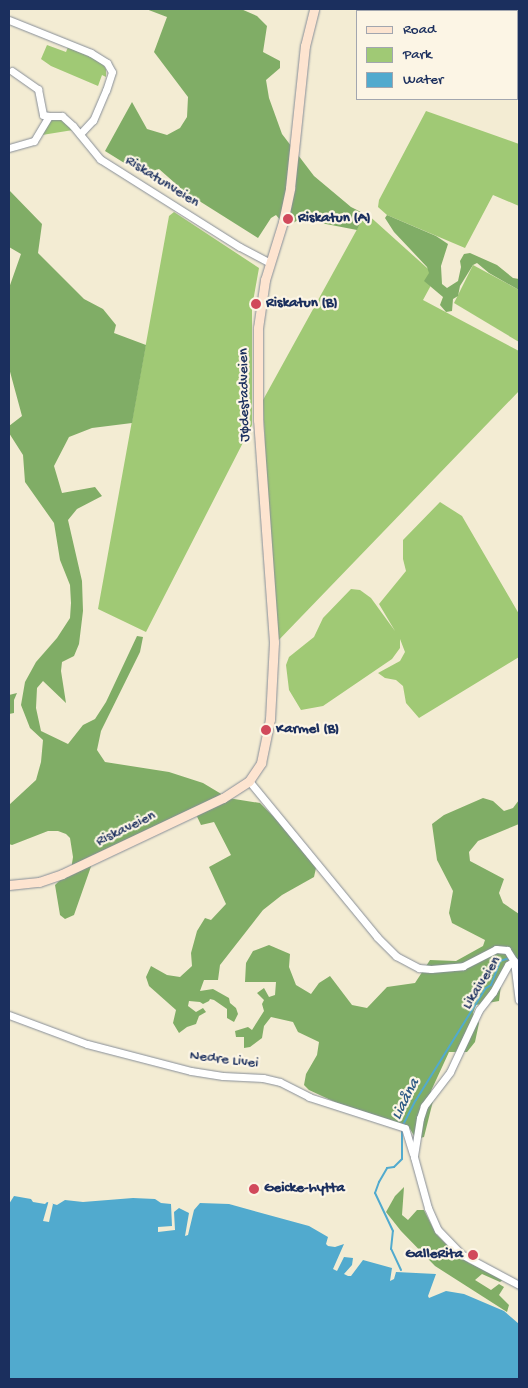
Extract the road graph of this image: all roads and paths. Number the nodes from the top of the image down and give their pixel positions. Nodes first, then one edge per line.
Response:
1 (314, 9) edge
2 (9, 20) edge
3 (12, 71) dead end
4 (49, 116) junction
5 (80, 134) junction
6 (9, 148) edge
7 (270, 263) junction
8 (249, 781) junction
9 (9, 885) edge
10 (514, 960) junction
11 (519, 1000) edge
12 (9, 1015) edge
13 (414, 1157) junction
14 (519, 1285) edge

1 - 7 main road, Jødestadveien
2 - 5 street
3 - 4 street
4 - 5 street, Riskatunveien
4 - 6 street
5 - 7 street, Riskatunveien
7 - 8 main road, Jødestadveien
8 - 9 main road, Riskaveien
8 - 10 street, Likaiveien
10 - 11 street
10 - 13 street, Likaiveien
12 - 13 street, Nedre Livei
13 - 14 street, Likaiveien

